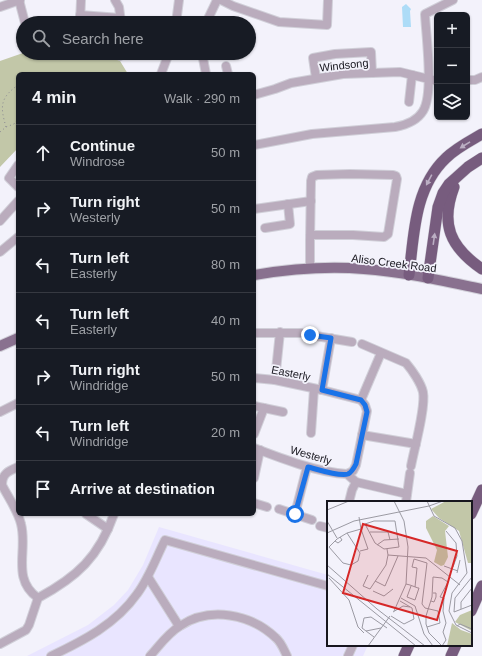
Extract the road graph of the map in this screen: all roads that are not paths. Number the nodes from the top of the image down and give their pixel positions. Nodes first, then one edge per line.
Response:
1 (19, 0) edge
2 (81, 0) edge
3 (115, 0) edge
4 (178, 0) edge
5 (217, 0) edge
6 (221, 0) edge
7 (328, 0) edge
8 (452, 0) edge
9 (0, 8) edge
10 (23, 16) edge
11 (80, 16) edge
12 (120, 16) edge
13 (177, 16) edge
14 (209, 16) edge
15 (166, 60) edge
16 (203, 60) edge
17 (162, 72) edge
18 (206, 72) edge
19 (372, 73) junction
20 (412, 75) junction
21 (316, 78) junction
22 (428, 78) junction
23 (482, 78) edge
24 (434, 80) edge
25 (470, 80) edge
26 (256, 94) edge
27 (409, 102) dead end
28 (482, 134) edge
29 (256, 145) edge
30 (482, 158) edge
31 (16, 168) edge
32 (459, 175) junction
33 (16, 185) edge
34 (311, 201) junction
35 (16, 203) edge
36 (288, 204) junction
37 (256, 209) edge
38 (0, 221) edge
39 (265, 228) dead end
40 (310, 235) junction
41 (16, 239) edge
42 (2, 247) edge
43 (310, 268) junction
44 (482, 269) edge
45 (256, 275) edge
46 (409, 275) junction
47 (428, 278) junction
48 (482, 290) edge
49 (280, 332) junction
50 (256, 333) edge
51 (301, 333) dead end
52 (310, 335) dead end
53 (331, 338) junction
54 (16, 339) edge
55 (352, 342) dead end
56 (362, 344) dead end
57 (0, 346) edge
58 (381, 353) junction
59 (256, 378) edge
60 (275, 380) junction
61 (318, 389) junction
62 (361, 400) junction
63 (16, 404) edge
64 (256, 406) edge
65 (264, 408) junction
66 (0, 412) edge
67 (283, 412) dead end
68 (256, 429) edge
69 (311, 433) dead end
70 (362, 435) junction
71 (416, 444) junction
72 (257, 449) edge
73 (308, 467) junction
74 (16, 468) edge
75 (347, 474) junction
76 (356, 482) junction
77 (482, 490) edge
78 (406, 498) edge
79 (349, 501) edge
80 (256, 504) edge
81 (267, 507) dead end
82 (279, 509) dead end
83 (472, 512) edge
84 (16, 513) edge
85 (295, 514) junction
86 (18, 516) edge
87 (89, 516) edge
88 (113, 516) edge
89 (312, 520) dead end
90 (108, 529) junction
91 (148, 577) junction
92 (327, 586) edge
93 (482, 586) edge
94 (38, 598) junction
95 (472, 609) edge
96 (179, 626) junction
97 (0, 644) edge
98 (353, 646) edge
99 (409, 646) edge
100 (456, 646) edge
101 (51, 656) edge
102 (150, 656) edge
103 (287, 656) edge
104 (348, 656) edge
105 (404, 656) edge
106 (451, 656) edge

1 - 9 street
1 - 10 street
2 - 11 street
3 - 12 street
4 - 13 street
5 - 14 street
6 - 7 street
8 - 22 street
15 - 17 street
16 - 18 street
19 - 20 street, Windsong
19 - 21 street, Windsong
19 - 21 street
20 - 22 street, Windsong
20 - 27 street
21 - 26 street, Windsong
22 - 24 street, Windsong
22 - 29 street
23 - 25 street
28 -> 46 highway
30 - 32 highway
31 - 33 street
32 - 44 highway
47 -> 32 highway
34 - 36 street
34 - 40 street
34 - 40 street
35 - 38 street
36 - 37 street
36 - 39 street
40 - 43 street
41 - 42 street
43 - 45 main road, Aliso Creek Road
43 - 46 main road, Aliso Creek Road
46 - 47 main road, Aliso Creek Road
47 - 48 main road, Aliso Creek Road
49 - 50 street
49 - 51 street
49 - 60 street
52 - 53 street
53 - 55 street
53 - 61 street
54 - 57 main road
56 - 58 street
58 - 62 street
58 - 71 street
59 - 60 street, Easterly
60 - 61 street, Easterly
61 - 62 street, Easterly
61 - 69 street
62 - 70 street
63 - 66 street
64 - 65 street
65 - 67 street
65 - 68 street
70 - 71 street
70 - 75 street
71 - 78 street
72 - 73 street, Westerly
73 - 75 street, Westerly
73 - 85 street
74 - 84 street
75 - 76 street
76 - 78 street
76 - 79 street
77 - 83 highway
80 - 81 street
82 - 85 street
85 - 89 street
86 - 94 street
87 - 90 street
88 - 90 street
90 - 94 street
91 - 92 street
91 - 96 street
91 - 101 street
93 - 95 highway
94 - 97 street
96 - 102 street
96 - 103 street
98 - 104 street
99 - 105 highway
100 - 106 highway

